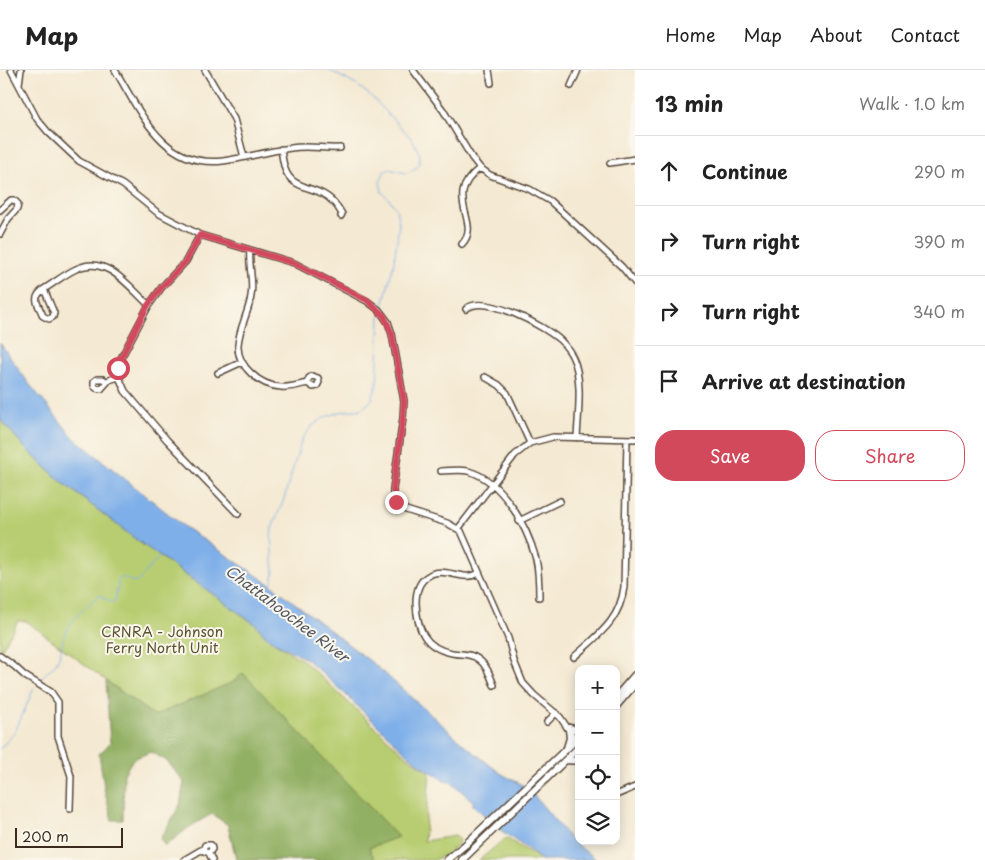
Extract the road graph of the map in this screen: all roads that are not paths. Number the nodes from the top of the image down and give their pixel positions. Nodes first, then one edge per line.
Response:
1 (11, 70) edge
2 (21, 70) edge
3 (115, 70) edge
4 (205, 70) edge
5 (413, 70) edge
6 (490, 70) edge
7 (578, 70) edge
8 (491, 84) dead end
9 (19, 85) junction
10 (571, 86) dead end
11 (340, 148) dead end
12 (281, 149) junction
13 (244, 157) junction
14 (635, 159) edge
15 (610, 163) dead end
16 (480, 168) junction
17 (0, 210) edge
18 (341, 216) dead end
19 (0, 234) edge
20 (200, 235) junction
21 (462, 244) dead end
22 (250, 250) junction
23 (635, 282) edge
24 (44, 289) junction
25 (148, 305) junction
26 (466, 309) dead end
27 (242, 362) junction
28 (218, 373) dead end
29 (119, 377) junction
30 (485, 377) dead end
31 (107, 382) dead end
32 (307, 383) dead end
33 (577, 438) junction
34 (627, 439) junction
35 (635, 439) edge
36 (530, 443) junction
37 (441, 471) dead end
38 (492, 485) junction
39 (560, 501) dead end
40 (238, 514) dead end
41 (519, 521) junction
42 (458, 529) junction
43 (479, 573) junction
44 (540, 597) dead end
45 (0, 656) edge
46 (574, 657) dead end
47 (635, 676) edge
48 (635, 684) edge
49 (494, 685) dead end
50 (620, 693) edge
51 (620, 701) edge
52 (556, 713) junction
53 (547, 722) dead end
54 (569, 729) junction
55 (575, 730) edge
56 (575, 738) edge
57 (575, 744) edge
58 (575, 746) edge
59 (566, 749) junction
60 (575, 759) edge
61 (565, 761) junction
62 (635, 787) edge
63 (620, 793) edge
64 (70, 809) dead end
65 (184, 860) edge
66 (212, 860) edge
67 (447, 860) edge
68 (462, 860) edge

1 - 9 street
2 - 9 street
3 - 13 street
4 - 13 street
5 - 16 street
6 - 8 street
7 - 10 street
9 - 20 street
11 - 12 street
12 - 13 street
12 - 18 street
14 - 15 street
16 - 21 street
16 - 23 street
17 - 19 street
20 - 22 street
20 - 25 street
22 - 27 street
22 - 42 street
24 - 24 street
24 - 25 street
25 - 29 street
26 - 33 street
27 - 28 street
27 - 32 street
29 - 31 street
29 - 40 street
30 - 36 street
33 - 34 street
33 - 36 street
34 - 35 street
34 - 46 street
36 - 38 street
37 - 38 street
38 - 41 street
38 - 42 street
39 - 41 street
41 - 44 street
42 - 43 street
43 - 49 street
43 - 52 street
45 - 64 street
47 - 50 main road
48 - 51 main road
52 - 53 street
52 - 54 street
54 - 55 main road
54 - 56 street
54 - 59 main road
57 - 59 main road
58 - 61 main road
59 - 67 main road
60 - 61 main road
61 - 68 main road
62 - 63 street
65 - 66 street

